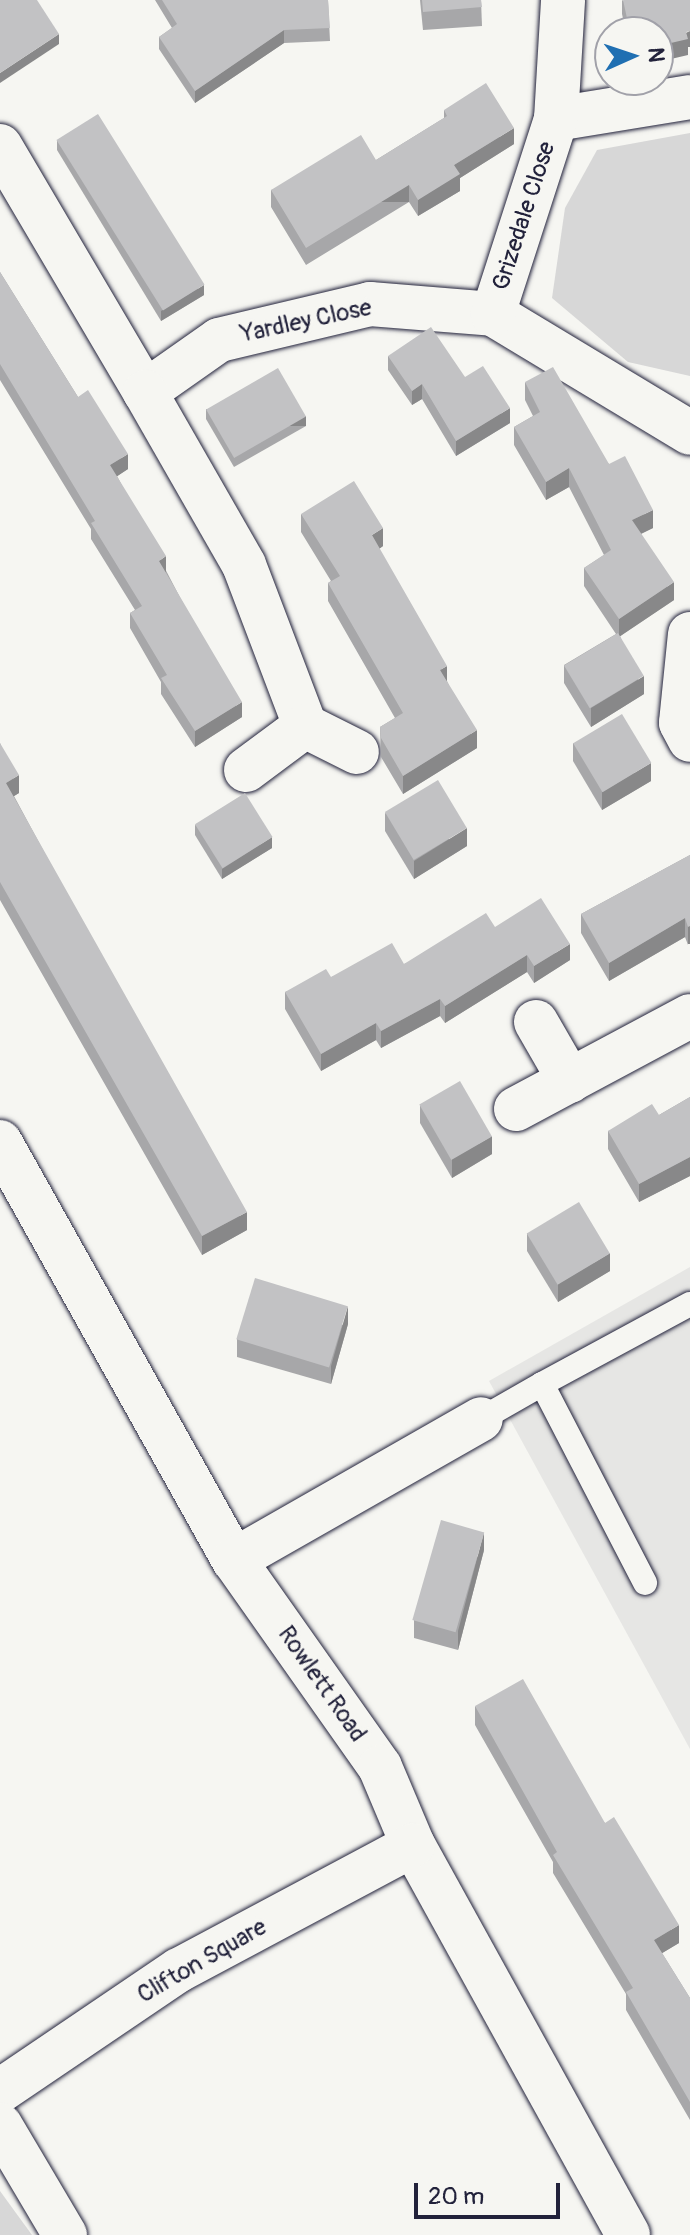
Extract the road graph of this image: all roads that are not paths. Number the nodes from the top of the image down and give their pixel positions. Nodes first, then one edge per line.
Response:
1 (563, 0) edge
2 (690, 97) edge
3 (556, 119) junction
4 (0, 146) edge
5 (493, 314) junction
6 (145, 392) junction
7 (690, 433) edge
8 (690, 634) edge
9 (305, 726) junction
10 (690, 740) edge
11 (357, 752) dead end
12 (246, 770) dead end
13 (690, 1016) edge
14 (536, 1022) dead end
15 (570, 1081) junction
16 (516, 1109) dead end
17 (0, 1142) edge
18 (690, 1304) edge
19 (542, 1384) junction
20 (481, 1419) joint
21 (234, 1560) junction
22 (645, 1583) dead end
23 (413, 1845) junction
24 (0, 2091) edge
25 (0, 2125) edge
26 (65, 2235) edge
27 (628, 2235) edge

1 - 3 street, Grizedale Close
2 - 3 street, Grizedale Close
3 - 5 street, Grizedale Close
4 - 6 street
5 - 6 street, Yardley Close
5 - 7 street, Yardley Close
6 - 9 street
8 - 10 street
9 - 11 street
9 - 12 street
13 - 15 street
14 - 15 street
15 - 16 street
17 - 21 street, Rowlett Road
18 - 19 lane
19 - 20 lane
19 - 22 lane
20 - 21 street
21 - 23 street, Rowlett Road
23 - 24 street, Clifton Square
23 - 27 street, Rowlett Road
25 - 26 street

